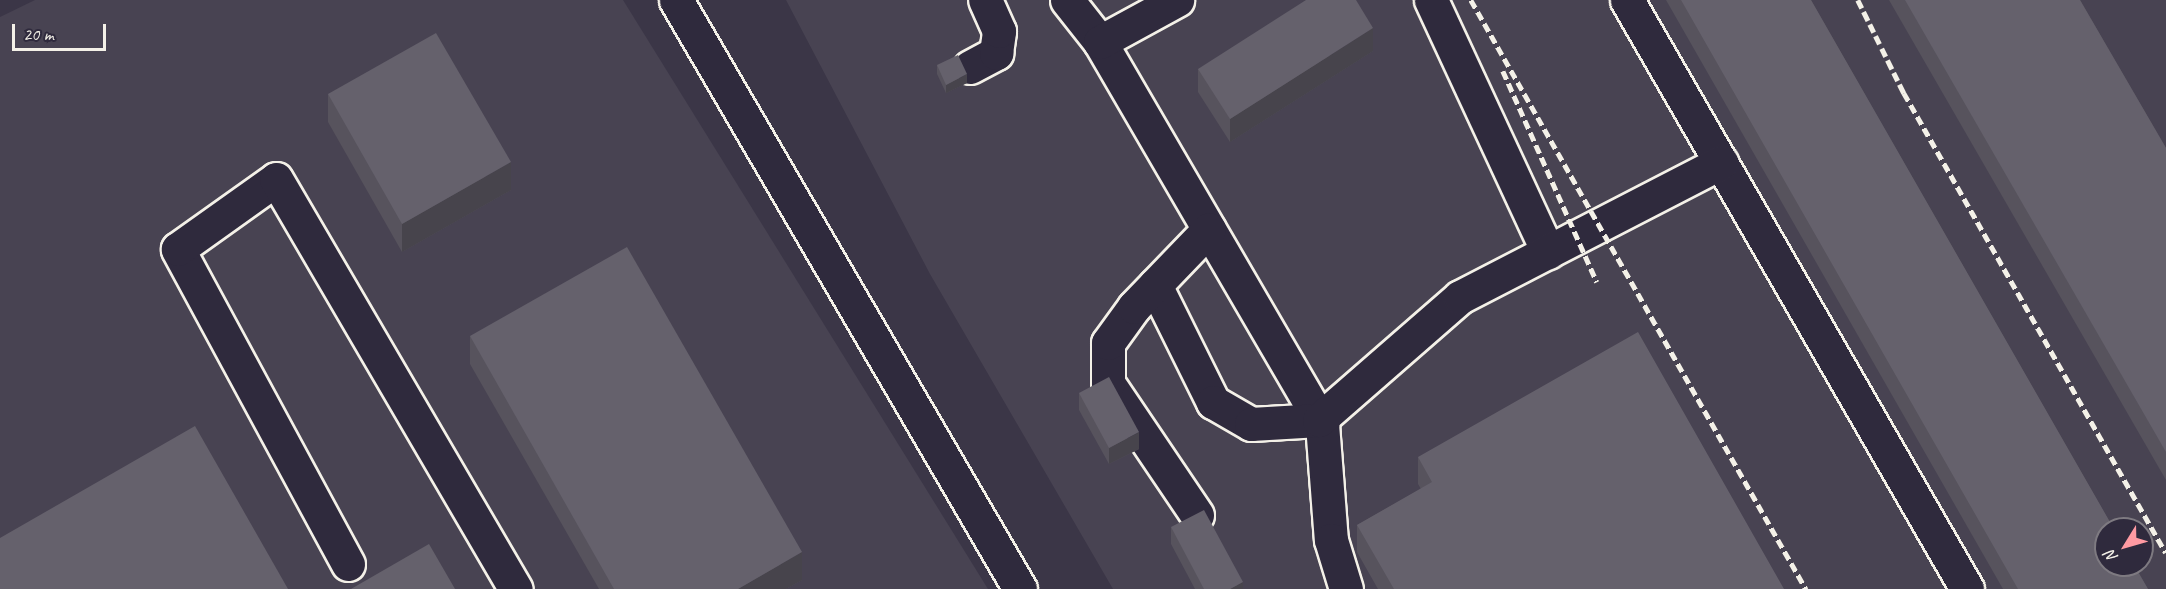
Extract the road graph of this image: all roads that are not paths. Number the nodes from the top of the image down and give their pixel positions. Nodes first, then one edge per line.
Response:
1 (676, 0) edge
2 (986, 0) edge
3 (1067, 0) edge
4 (1177, 0) edge
5 (1431, 0) edge
6 (1627, 0) edge
7 (1100, 42) junction
8 (970, 67) dead end
9 (1721, 162) junction
10 (1209, 230) junction
11 (1548, 252) junction
12 (1155, 285) junction
13 (1319, 420) junction
14 (1197, 515) edge
15 (348, 564) dead end
16 (1018, 588) edge
17 (516, 589) edge
18 (1346, 589) edge
19 (1967, 589) edge

1 - 16 street
2 - 8 street
3 - 7 street
4 - 7 street
5 - 11 street
6 - 9 street
7 - 10 street
9 - 11 street
9 - 19 street
10 - 12 street
10 - 13 street
11 - 13 street
12 - 13 street
12 - 14 street
13 - 18 street
15 - 17 street

